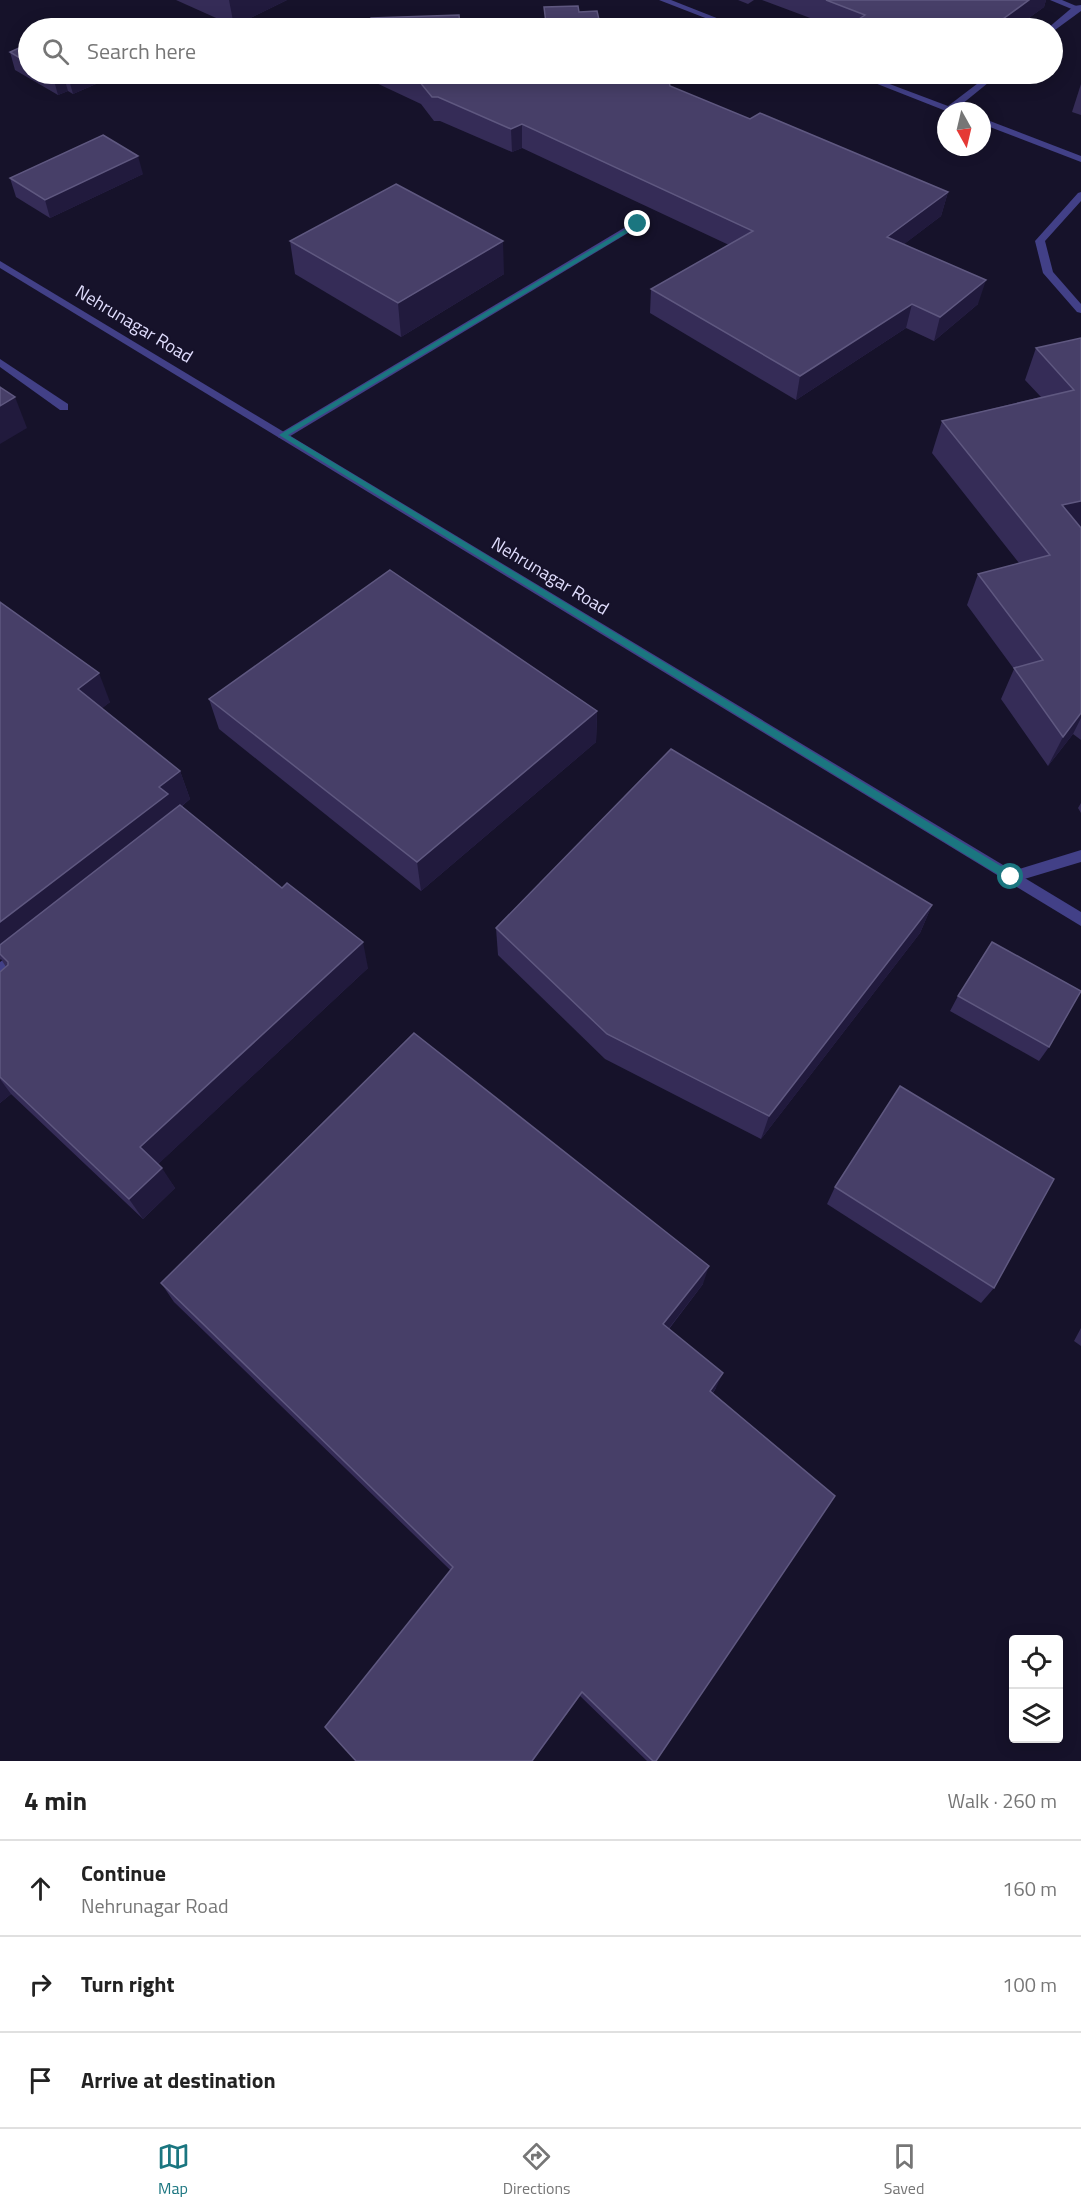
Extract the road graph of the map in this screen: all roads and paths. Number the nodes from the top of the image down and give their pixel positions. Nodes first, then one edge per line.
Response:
1 (663, 0) edge
2 (1054, 0) edge
3 (1079, 8) edge
4 (711, 18) edge
5 (1063, 20) edge
6 (883, 84) edge
7 (983, 84) edge
8 (962, 102) edge
9 (937, 104) edge
10 (991, 125) edge
11 (1081, 159) edge
12 (1081, 195) edge
13 (638, 224) dead end
14 (0, 264) edge
15 (1081, 310) edge
16 (0, 362) edge
17 (64, 407) dead end
18 (283, 435) junction
19 (1081, 856) edge
20 (1011, 877) junction
21 (1081, 920) edge
22 (37, 942) edge
23 (0, 971) edge

1 - 4 street
2 - 3 street
3 - 5 street
6 - 9 street
7 - 8 street
10 - 11 street
12 - 15 street
13 - 18 street
14 - 18 street, Nehrunagar Road
16 - 17 street
18 - 20 street, Nehrunagar Road
19 - 20 street
20 - 21 street, Nehrunagar Road
22 - 23 street

